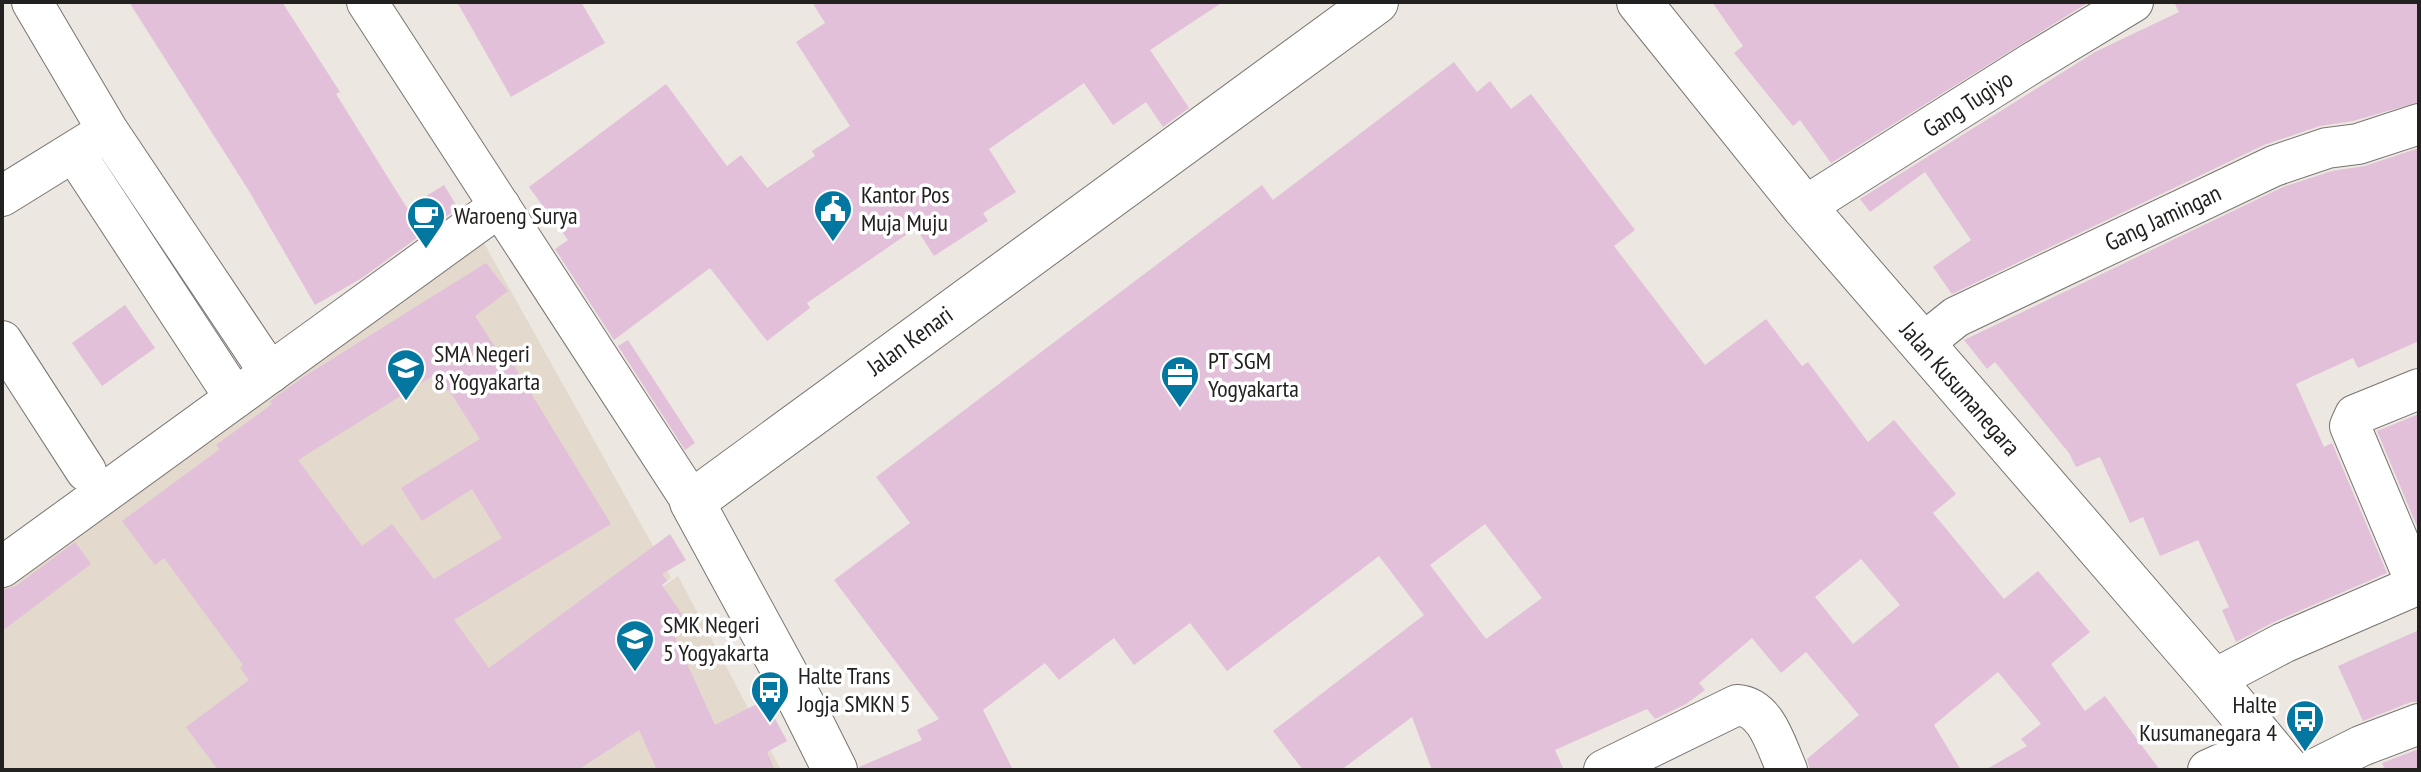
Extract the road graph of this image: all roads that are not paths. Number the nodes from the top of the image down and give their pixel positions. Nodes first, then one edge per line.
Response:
1 (32, 2) edge
2 (367, 2) edge
3 (1376, 2) edge
4 (1639, 2) edge
5 (2133, 2) edge
6 (2419, 124) edge
7 (108, 131) junction
8 (74, 152) junction
9 (2, 196) edge
10 (500, 206) junction
11 (1804, 207) junction
12 (2, 341) edge
13 (1921, 345) junction
14 (270, 373) junction
15 (2419, 389) edge
16 (235, 398) junction
17 (767, 446) junction
18 (86, 471) dead end
19 (692, 502) junction
20 (2, 567) edge
21 (733, 576) junction
22 (2213, 680) junction
23 (2419, 724) edge
24 (2277, 757) edge
25 (835, 770) edge
26 (1604, 770) edge
27 (1787, 770) edge
28 (2208, 770) edge
29 (2313, 770) edge

1 - 7 street
2 - 10 street
3 - 17 main road, Jalan Kenari
4 - 11 main road, Jalan Kusumanegara
5 - 11 street, Gang Tugiyo
6 - 13 street, Gang Jamingan
7 - 8 street
7 - 14 street
8 - 9 street
8 - 16 street
10 - 14 street
10 - 19 street
11 - 13 main road, Jalan Kusumanegara
12 - 18 street
13 - 22 main road, Jalan Kusumanegara
14 - 16 street
15 - 22 street
16 - 20 street
17 - 19 main road, Jalan Kenari
17 - 21 main road
19 - 21 main road
21 - 25 main road
22 - 24 main road, Jalan Kusumanegara
23 - 29 street
24 - 28 street
26 - 27 street

